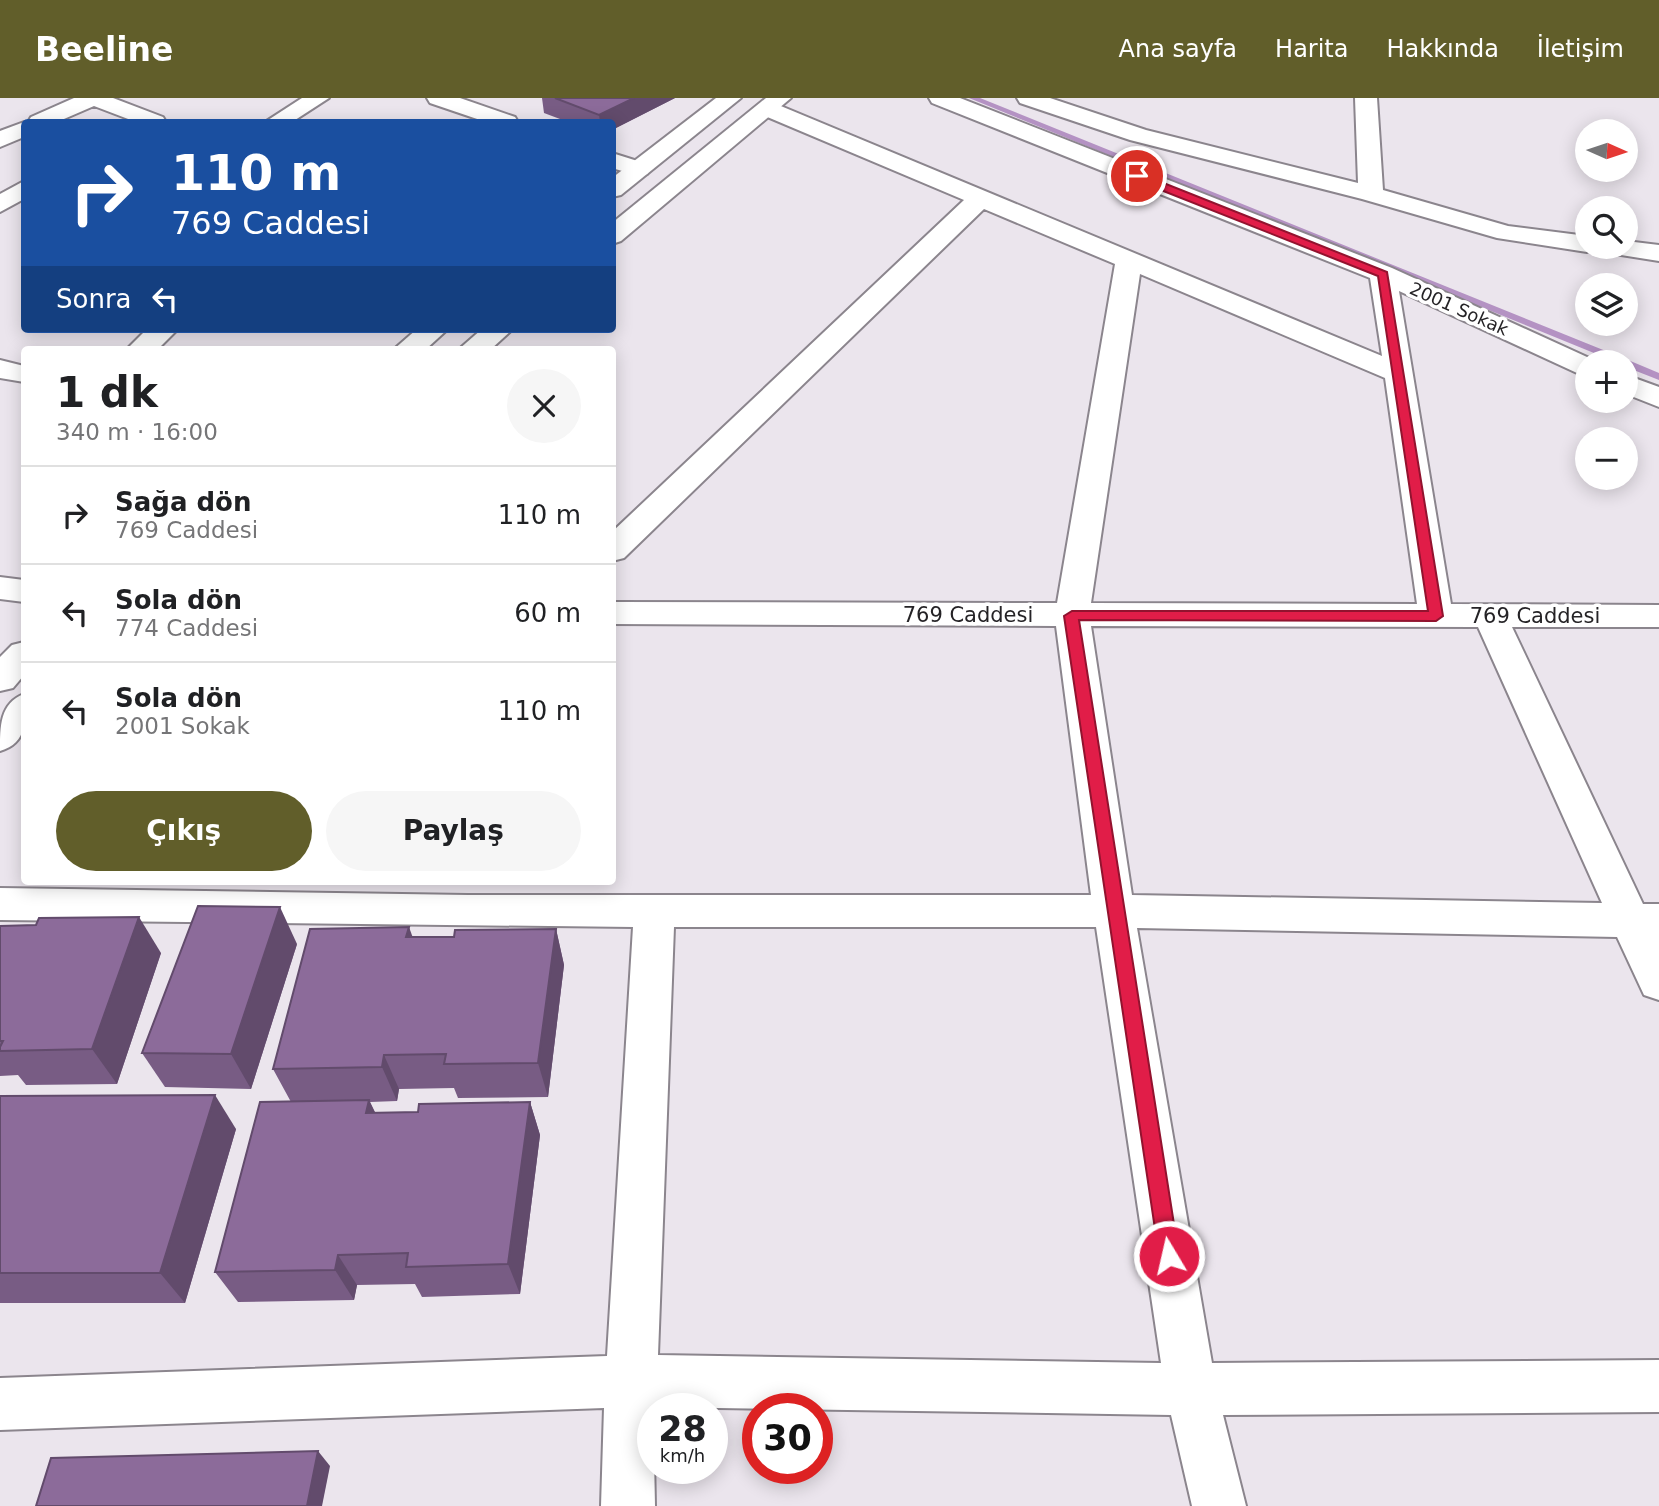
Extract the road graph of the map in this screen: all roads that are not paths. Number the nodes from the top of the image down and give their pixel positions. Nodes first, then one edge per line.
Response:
1 (93, 98) edge
2 (318, 98) edge
3 (438, 98) edge
4 (730, 98) edge
5 (940, 98) edge
6 (1028, 98) edge
7 (1366, 98) edge
8 (774, 103) edge
9 (46, 119) edge
10 (90, 119) edge
11 (147, 119) edge
12 (281, 119) edge
13 (498, 119) edge
14 (21, 130) edge
15 (0, 140) edge
16 (616, 161) edge
17 (639, 169) junction
18 (616, 187) edge
19 (21, 190) edge
20 (1371, 194) junction
21 (982, 197) junction
22 (0, 205) edge
23 (616, 233) edge
24 (1575, 242) edge
25 (1638, 250) edge
26 (1659, 253) edge
27 (1129, 259) junction
28 (1383, 274) junction
29 (159, 333) edge
30 (429, 333) edge
31 (494, 333) edge
32 (145, 346) edge
33 (412, 346) edge
34 (477, 346) edge
35 (1575, 362) edge
36 (0, 369) edge
37 (21, 373) edge
38 (1398, 373) junction
39 (1638, 389) edge
40 (1659, 398) edge
41 (616, 547) edge
42 (0, 588) edge
43 (21, 592) edge
44 (616, 613) edge
45 (1072, 616) junction
46 (1436, 616) junction
47 (1490, 616) junction
48 (1659, 616) edge
49 (21, 657) edge
50 (0, 679) edge
51 (21, 711) edge
52 (0, 738) edge
53 (0, 904) edge
54 (654, 911) junction
55 (1114, 911) junction
56 (1644, 920) edge
57 (1659, 982) edge
58 (631, 1381) junction
59 (1659, 1386) edge
60 (1191, 1389) junction
61 (0, 1404) edge
62 (628, 1506) edge
63 (1219, 1506) edge

1 - 9 street
1 - 10 street
1 - 11 street
2 - 12 street
3 - 13 street
4 - 17 street
5 - 28 street, 2001 Sokak
6 - 20 street
7 - 20 street
8 - 21 street
8 - 23 street
14 - 15 street
16 - 17 street
17 - 18 street
19 - 22 street
20 - 24 street
21 - 27 street
21 - 41 street
25 - 26 street
27 - 38 street
27 - 45 street
28 - 35 street, 2001 Sokak
28 - 38 street
29 - 32 street
30 - 33 street
31 - 34 street
36 - 37 street
38 - 46 street
39 - 40 street
42 - 43 street
44 - 45 street, 769 Caddesi
45 - 46 street, 769 Caddesi
45 - 55 street
46 - 47 street, 769 Caddesi
47 - 48 street, 769 Caddesi
47 - 56 street
49 - 50 street
51 - 52 street
53 - 54 street
54 - 55 street
54 - 58 street
55 - 56 street
55 - 60 street
56 - 57 street
58 - 60 street
58 - 61 street
58 - 62 street
59 - 60 street
60 - 63 street

